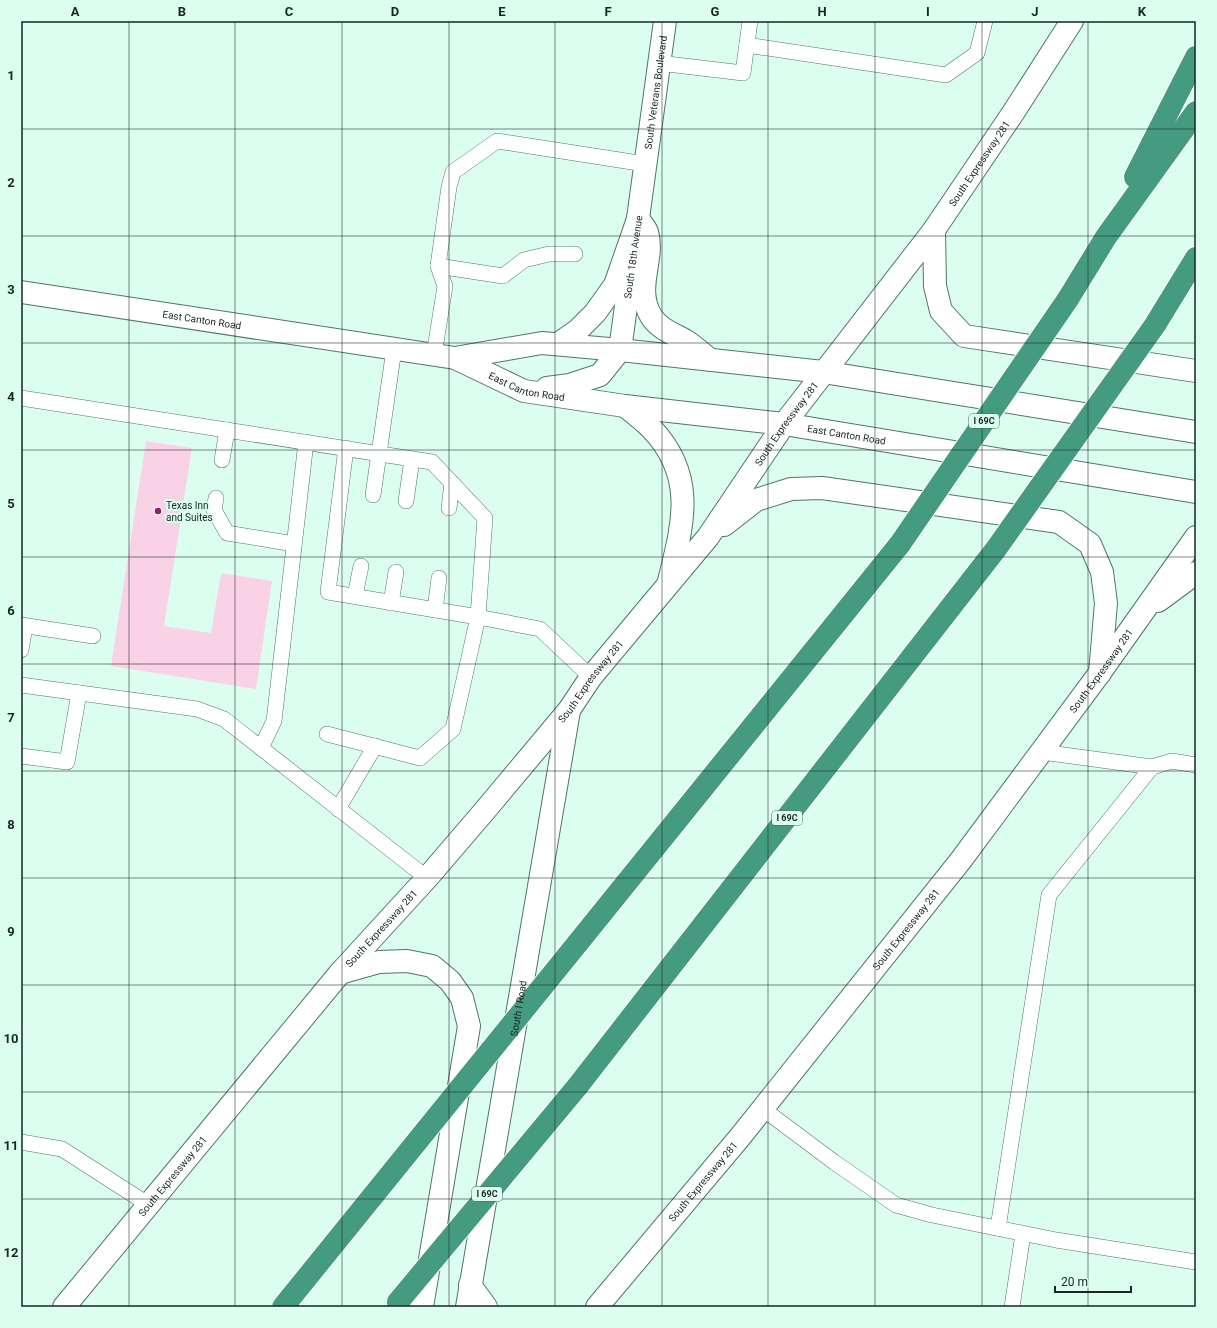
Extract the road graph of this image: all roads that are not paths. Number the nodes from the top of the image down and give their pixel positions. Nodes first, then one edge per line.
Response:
1 (665, 21) edge
2 (750, 21) edge
3 (985, 21) edge
4 (1072, 21) edge
5 (747, 45) junction
6 (1196, 57) edge
7 (659, 63) junction
8 (1196, 112) edge
9 (645, 164) junction
10 (638, 219) junction
11 (934, 230) junction
12 (1106, 236) junction
13 (575, 254) dead end
14 (1196, 258) edge
15 (438, 266) junction
16 (21, 292) edge
17 (558, 344) junction
18 (394, 349) junction
19 (620, 350) junction
20 (444, 356) junction
21 (710, 360) junction
22 (1196, 371) edge
23 (823, 372) junction
24 (524, 391) junction
25 (21, 398) edge
26 (625, 406) junction
27 (784, 424) junction
28 (227, 430) junction
29 (1196, 432) edge
30 (306, 442) junction
31 (346, 448) junction
32 (380, 454) junction
33 (412, 459) junction
34 (222, 460) dead end
35 (452, 483) junction
36 (1196, 492) edge
37 (373, 495) dead end
38 (216, 498) dead end
39 (406, 500) dead end
40 (449, 508) dead end
41 (708, 537) junction
42 (1196, 537) edge
43 (294, 544) junction
44 (360, 566) dead end
45 (396, 572) dead end
46 (1196, 573) edge
47 (439, 578) dead end
48 (668, 585) junction
49 (355, 596) junction
50 (391, 602) junction
51 (434, 610) junction
52 (1144, 611) junction
53 (478, 617) junction
54 (23, 626) edge
55 (94, 636) dead end
56 (21, 650) edge
57 (1099, 674) junction
58 (591, 677) junction
59 (21, 685) edge
60 (79, 693) junction
61 (569, 710) junction
62 (327, 734) dead end
63 (375, 746) junction
64 (261, 748) junction
65 (1042, 752) junction
66 (21, 756) edge
67 (1196, 764) edge
68 (1152, 767) junction
69 (338, 809) junction
70 (426, 878) junction
71 (340, 973) junction
72 (763, 1109) junction
73 (21, 1142) edge
74 (149, 1205) junction
75 (998, 1228) junction
76 (1023, 1234) junction
77 (1196, 1262) edge
78 (470, 1285) junction
79 (395, 1304) edge
80 (64, 1307) edge
81 (283, 1307) edge
82 (422, 1307) edge
83 (466, 1307) edge
84 (486, 1307) edge
85 (597, 1307) edge
86 (1012, 1307) edge

1 - 7 main road, South Veterans Boulevard
2 - 5 lane
3 - 5 lane
4 - 11 main road, South Expressway 281
5 - 7 lane
6 - 12 highway
7 - 9 main road, South Veterans Boulevard
8 - 12 highway, I 69C
9 - 10 main road, South 18th Avenue
9 - 15 lane
10 - 17 main road
10 - 19 main road, South 18th Avenue
10 - 21 main road
11 - 22 main road
11 - 23 main road, South Expressway 281
12 - 81 highway, I 69C, bridge
13 - 15 lane
14 - 79 highway, I 69C, bridge
15 - 20 lane
16 - 18 main road, East Canton Road
17 - 19 main road, East Canton Road
17 - 20 main road, East Canton Road
18 - 20 main road, East Canton Road
18 - 32 lane
19 - 21 main road, East Canton Road
19 - 24 main road
20 - 24 main road, East Canton Road
21 - 23 main road, East Canton Road
23 - 27 main road, South Expressway 281
23 - 29 main road, East Canton Road
24 - 26 main road, East Canton Road
25 - 28 lane
26 - 27 main road, East Canton Road
26 - 48 main road
27 - 36 main road, East Canton Road
27 - 41 main road, South Expressway 281
28 - 30 lane
28 - 34 lane
30 - 31 lane
30 - 43 lane
31 - 32 lane
31 - 49 lane
32 - 33 lane
32 - 37 lane
33 - 35 lane
33 - 39 lane
35 - 40 lane
35 - 53 lane
38 - 43 lane
41 - 48 main road, South Expressway 281
41 - 57 main road
42 - 52 main road, South Expressway 281
43 - 64 lane
44 - 49 lane
45 - 50 lane
46 - 52 main road
47 - 51 lane
48 - 58 main road, South Expressway 281
49 - 50 lane
50 - 51 lane
51 - 53 lane
52 - 57 main road, South Expressway 281
53 - 58 lane
53 - 63 lane
54 - 55 lane
54 - 56 lane
57 - 65 main road, South Expressway 281
58 - 61 main road, South Expressway 281
59 - 60 lane
60 - 64 lane
60 - 66 lane
61 - 70 main road, South Expressway 281
61 - 78 main road, South I Road
62 - 63 lane
63 - 69 lane
64 - 69 lane
65 - 68 lane
65 - 72 main road, South Expressway 281
67 - 68 lane
68 - 75 lane
69 - 70 lane
70 - 71 main road, South Expressway 281
71 - 74 main road, South Expressway 281
71 - 82 main road
72 - 75 lane
72 - 85 main road, South Expressway 281
73 - 74 lane
74 - 80 main road, South Expressway 281
75 - 76 lane
76 - 77 lane
76 - 86 lane
78 - 83 main road, South I Road
78 - 84 main road

